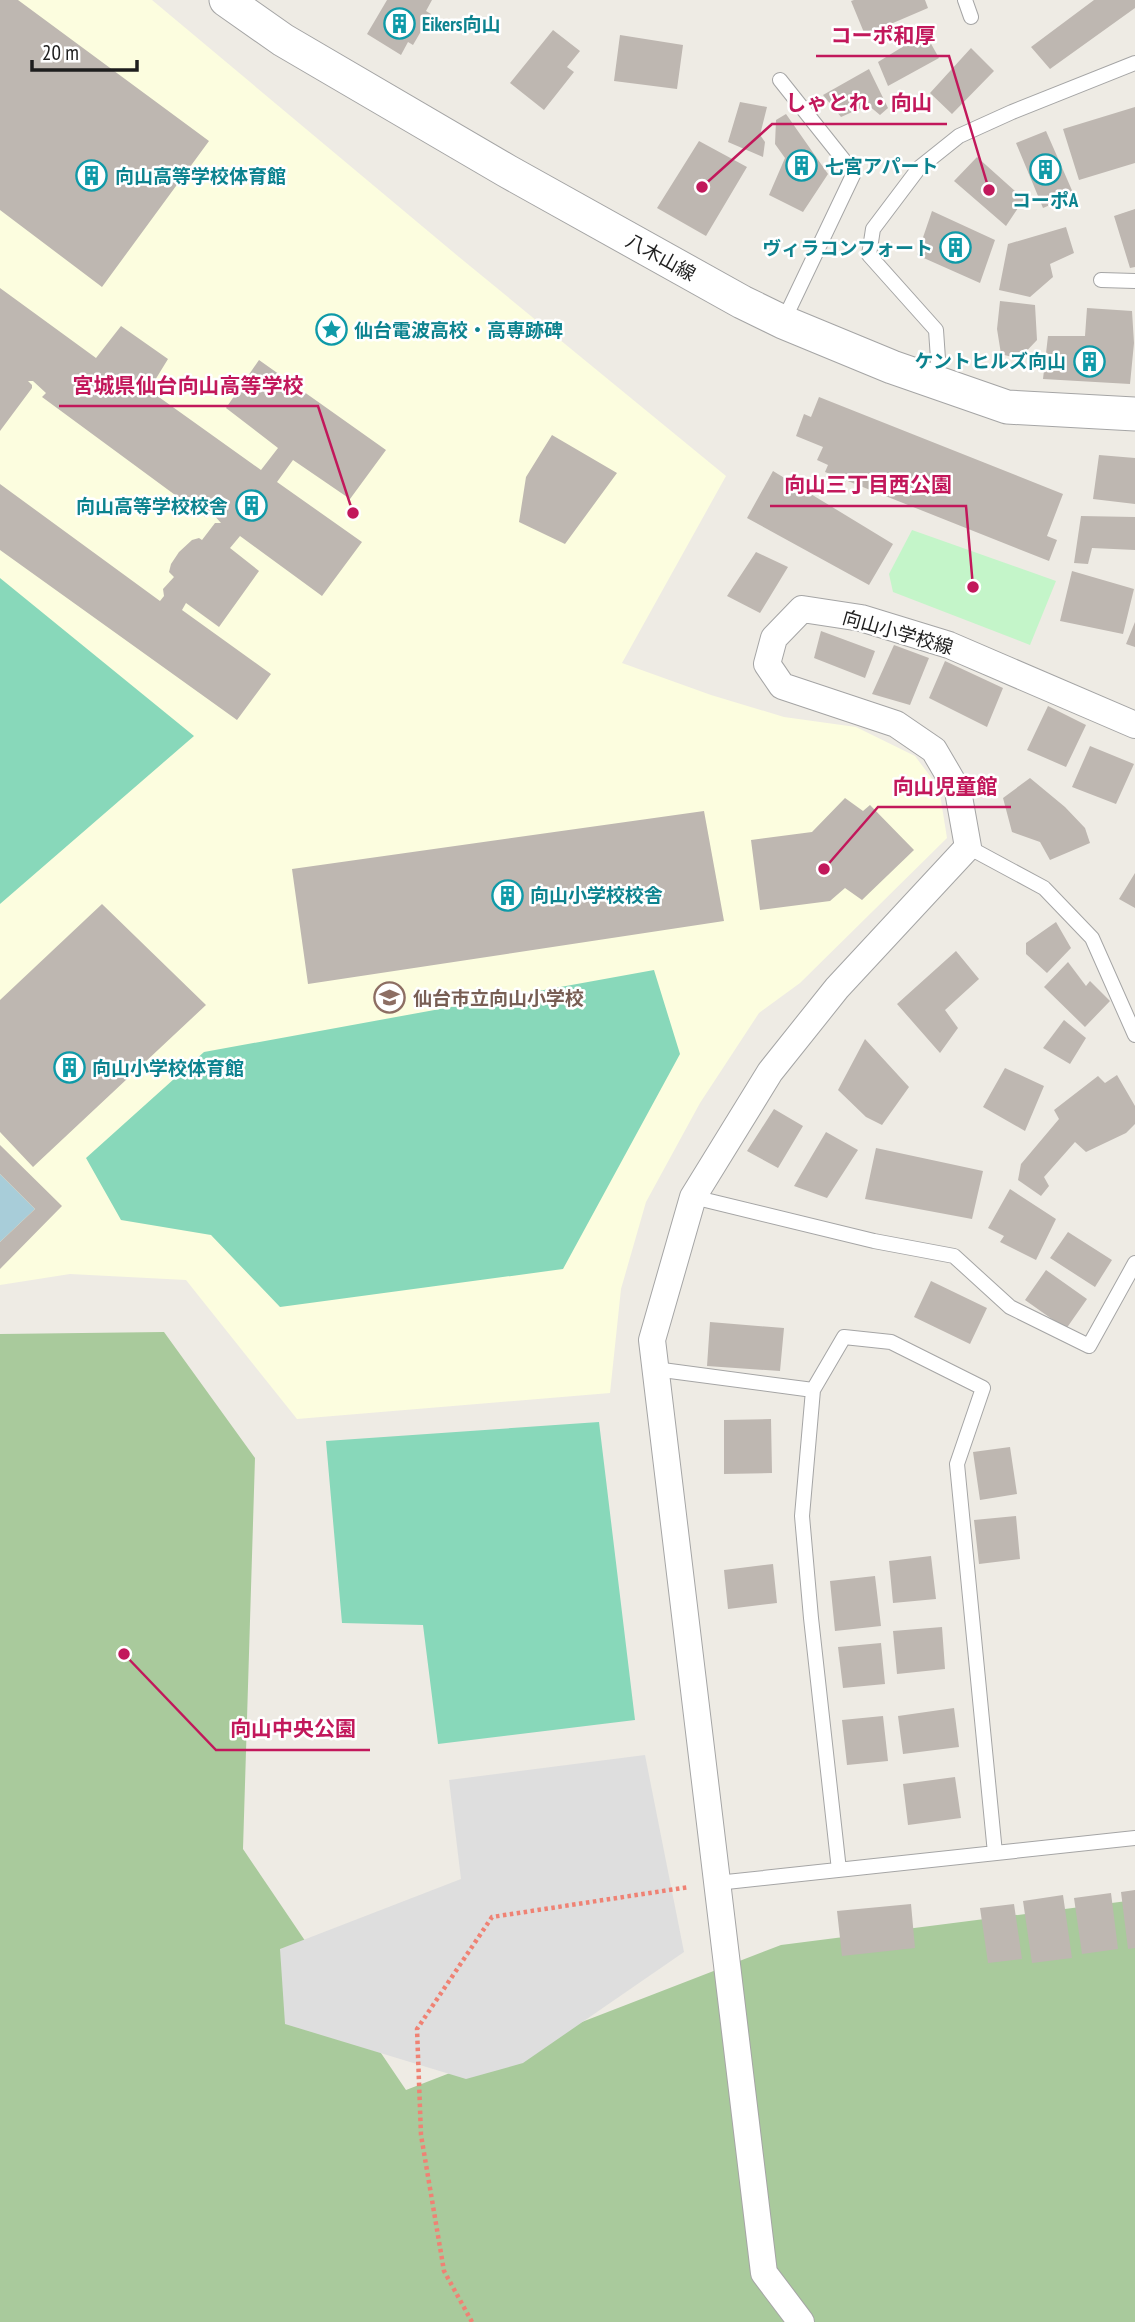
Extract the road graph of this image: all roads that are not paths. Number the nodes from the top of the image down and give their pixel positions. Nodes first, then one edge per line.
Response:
1 (226, 0) edge
2 (965, 0) edge
3 (971, 17) dead end
4 (1135, 63) edge
5 (780, 80) dead end
6 (1101, 279) dead end
7 (1135, 281) edge
8 (783, 322) junction
9 (936, 381) junction
10 (1135, 414) edge
11 (1135, 725) edge
12 (968, 848) junction
13 (1135, 1035) edge
14 (693, 1197) junction
15 (1134, 1267) edge
16 (655, 1368) junction
17 (813, 1390) junction
18 (1135, 1838) edge
19 (995, 1853) junction
20 (839, 1870) junction
21 (717, 1883) junction
22 (801, 2322) edge

1 - 8 street, 八木山線
2 - 3 lane
4 - 9 lane
5 - 8 lane
6 - 7 lane
8 - 9 street, 八木山線
9 - 10 street, 八木山線
11 - 12 street, 向山小学校線
12 - 13 lane
12 - 14 street
14 - 15 lane
14 - 16 street
16 - 17 lane
16 - 21 street
17 - 19 lane
17 - 20 lane
18 - 19 lane
19 - 20 lane
20 - 21 lane
21 - 22 street

